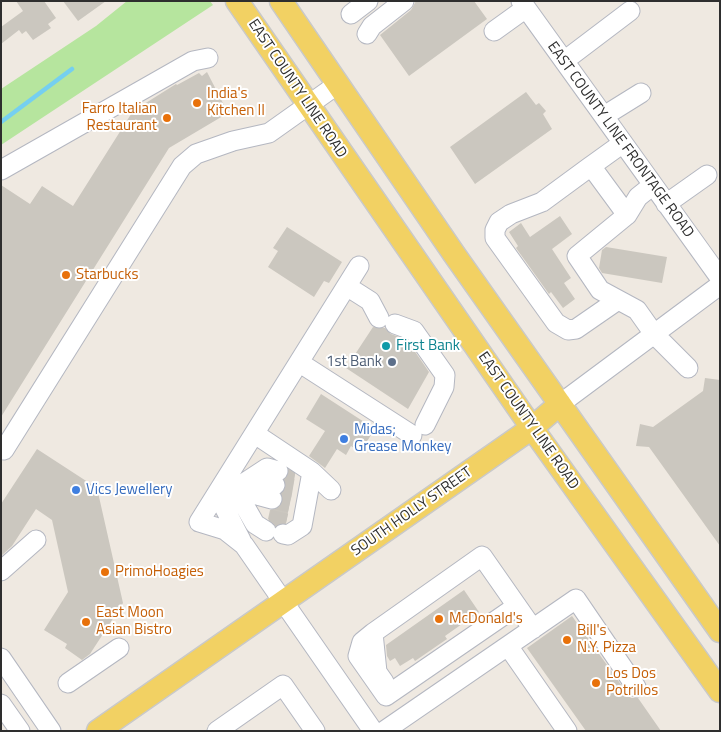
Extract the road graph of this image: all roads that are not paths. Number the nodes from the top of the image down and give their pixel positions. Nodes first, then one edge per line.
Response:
1 (237, 1) edge
2 (281, 1) edge
3 (368, 1) edge
4 (404, 1) edge
5 (524, 4) edge
6 (630, 11) dead end
7 (351, 14) dead end
8 (494, 31) dead end
9 (367, 34) dead end
10 (208, 58) dead end
11 (564, 61) junction
12 (338, 84) junction
13 (641, 93) dead end
14 (308, 105) junction
15 (604, 116) junction
16 (623, 143) junction
17 (591, 166) junction
18 (1, 170) edge
19 (706, 175) dead end
20 (653, 186) junction
21 (666, 204) junction
22 (627, 215) junction
23 (359, 266) dead end
24 (720, 278) edge
25 (720, 285) edge
26 (348, 287) junction
27 (618, 300) junction
28 (654, 334) junction
29 (300, 363) junction
30 (688, 368) dead end
31 (560, 404) junction
32 (532, 428) junction
33 (255, 434) junction
34 (1, 448) edge
35 (295, 489) junction
36 (232, 490) junction
37 (331, 490) dead end
38 (36, 540) dead end
39 (244, 545) junction
40 (1, 571) edge
41 (283, 602) junction
42 (517, 606) junction
43 (533, 629) junction
44 (720, 631) edge
45 (508, 646) junction
46 (119, 648) dead end
47 (1, 658) edge
48 (68, 683) dead end
49 (636, 687) dead end
50 (720, 691) edge
51 (1, 704) edge
52 (20, 731) edge
53 (51, 731) edge
54 (98, 731) edge
55 (217, 731) edge
56 (315, 731) edge
57 (373, 731) edge
58 (384, 731) edge
59 (567, 731) edge

1 - 14 main road, EAST COUNTY LINE ROAD
2 - 12 main road
3 - 7 street
4 - 9 street
5 - 8 street
5 - 11 street, EAST COUNTY LINE FRONTAGE ROAD
6 - 11 street
10 - 18 street
11 - 15 street, EAST COUNTY LINE FRONTAGE ROAD
12 - 14 street
12 - 31 main road
13 - 15 street
14 - 32 main road, EAST COUNTY LINE ROAD
14 - 34 street
15 - 16 street, EAST COUNTY LINE FRONTAGE ROAD
16 - 17 street
16 - 20 street, EAST COUNTY LINE FRONTAGE ROAD
17 - 22 street
17 - 27 street
19 - 21 street
20 - 21 street, EAST COUNTY LINE FRONTAGE ROAD
20 - 22 street
21 - 24 street, EAST COUNTY LINE FRONTAGE ROAD
22 - 27 street
23 - 26 street
25 - 28 street, SOUTH HOLLY STREET
26 - 29 street
26 - 29 street
27 - 28 street
28 - 30 street
28 - 31 street, SOUTH HOLLY STREET
29 - 33 street
31 - 32 main road, SOUTH HOLLY STREET
31 - 44 main road
32 - 41 main road, SOUTH HOLLY STREET
32 - 50 main road, EAST COUNTY LINE ROAD
33 - 35 street
33 - 36 street
35 - 36 street
35 - 36 street
35 - 36 street
35 - 37 street
36 - 39 street
36 - 39 street
38 - 40 street
39 - 41 street
41 - 54 main road, SOUTH HOLLY STREET
41 - 57 street
42 - 42 street
42 - 43 street
43 - 45 street
43 - 49 street
45 - 58 street
45 - 59 street
46 - 48 street
47 - 53 street
51 - 52 street
55 - 56 street

